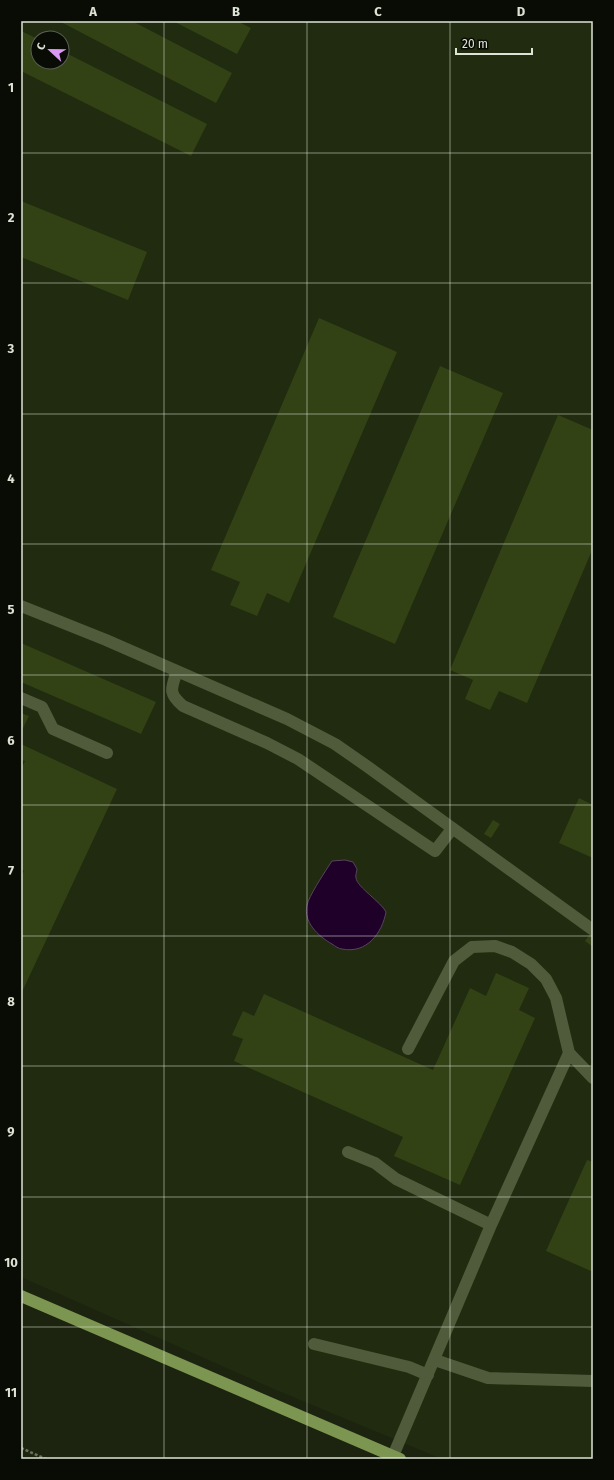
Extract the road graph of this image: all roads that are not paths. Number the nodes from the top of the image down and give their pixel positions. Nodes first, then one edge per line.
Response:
1 (21, 606) edge
2 (177, 671) junction
3 (21, 698) edge
4 (107, 752) dead end
5 (452, 829) junction
6 (593, 930) edge
7 (408, 1049) dead end
8 (569, 1053) junction
9 (593, 1078) edge
10 (348, 1152) dead end
11 (491, 1225) junction
12 (21, 1296) edge
13 (314, 1344) dead end
14 (434, 1360) junction
15 (428, 1375) junction
16 (593, 1381) edge
17 (397, 1458) edge

1 - 2 lane
2 - 5 lane
2 - 5 lane
3 - 4 lane
5 - 6 lane
7 - 8 lane
8 - 9 lane
8 - 11 lane
10 - 11 lane
11 - 14 lane
12 - 17 main road
13 - 15 lane
14 - 15 lane
14 - 16 lane
15 - 17 lane

